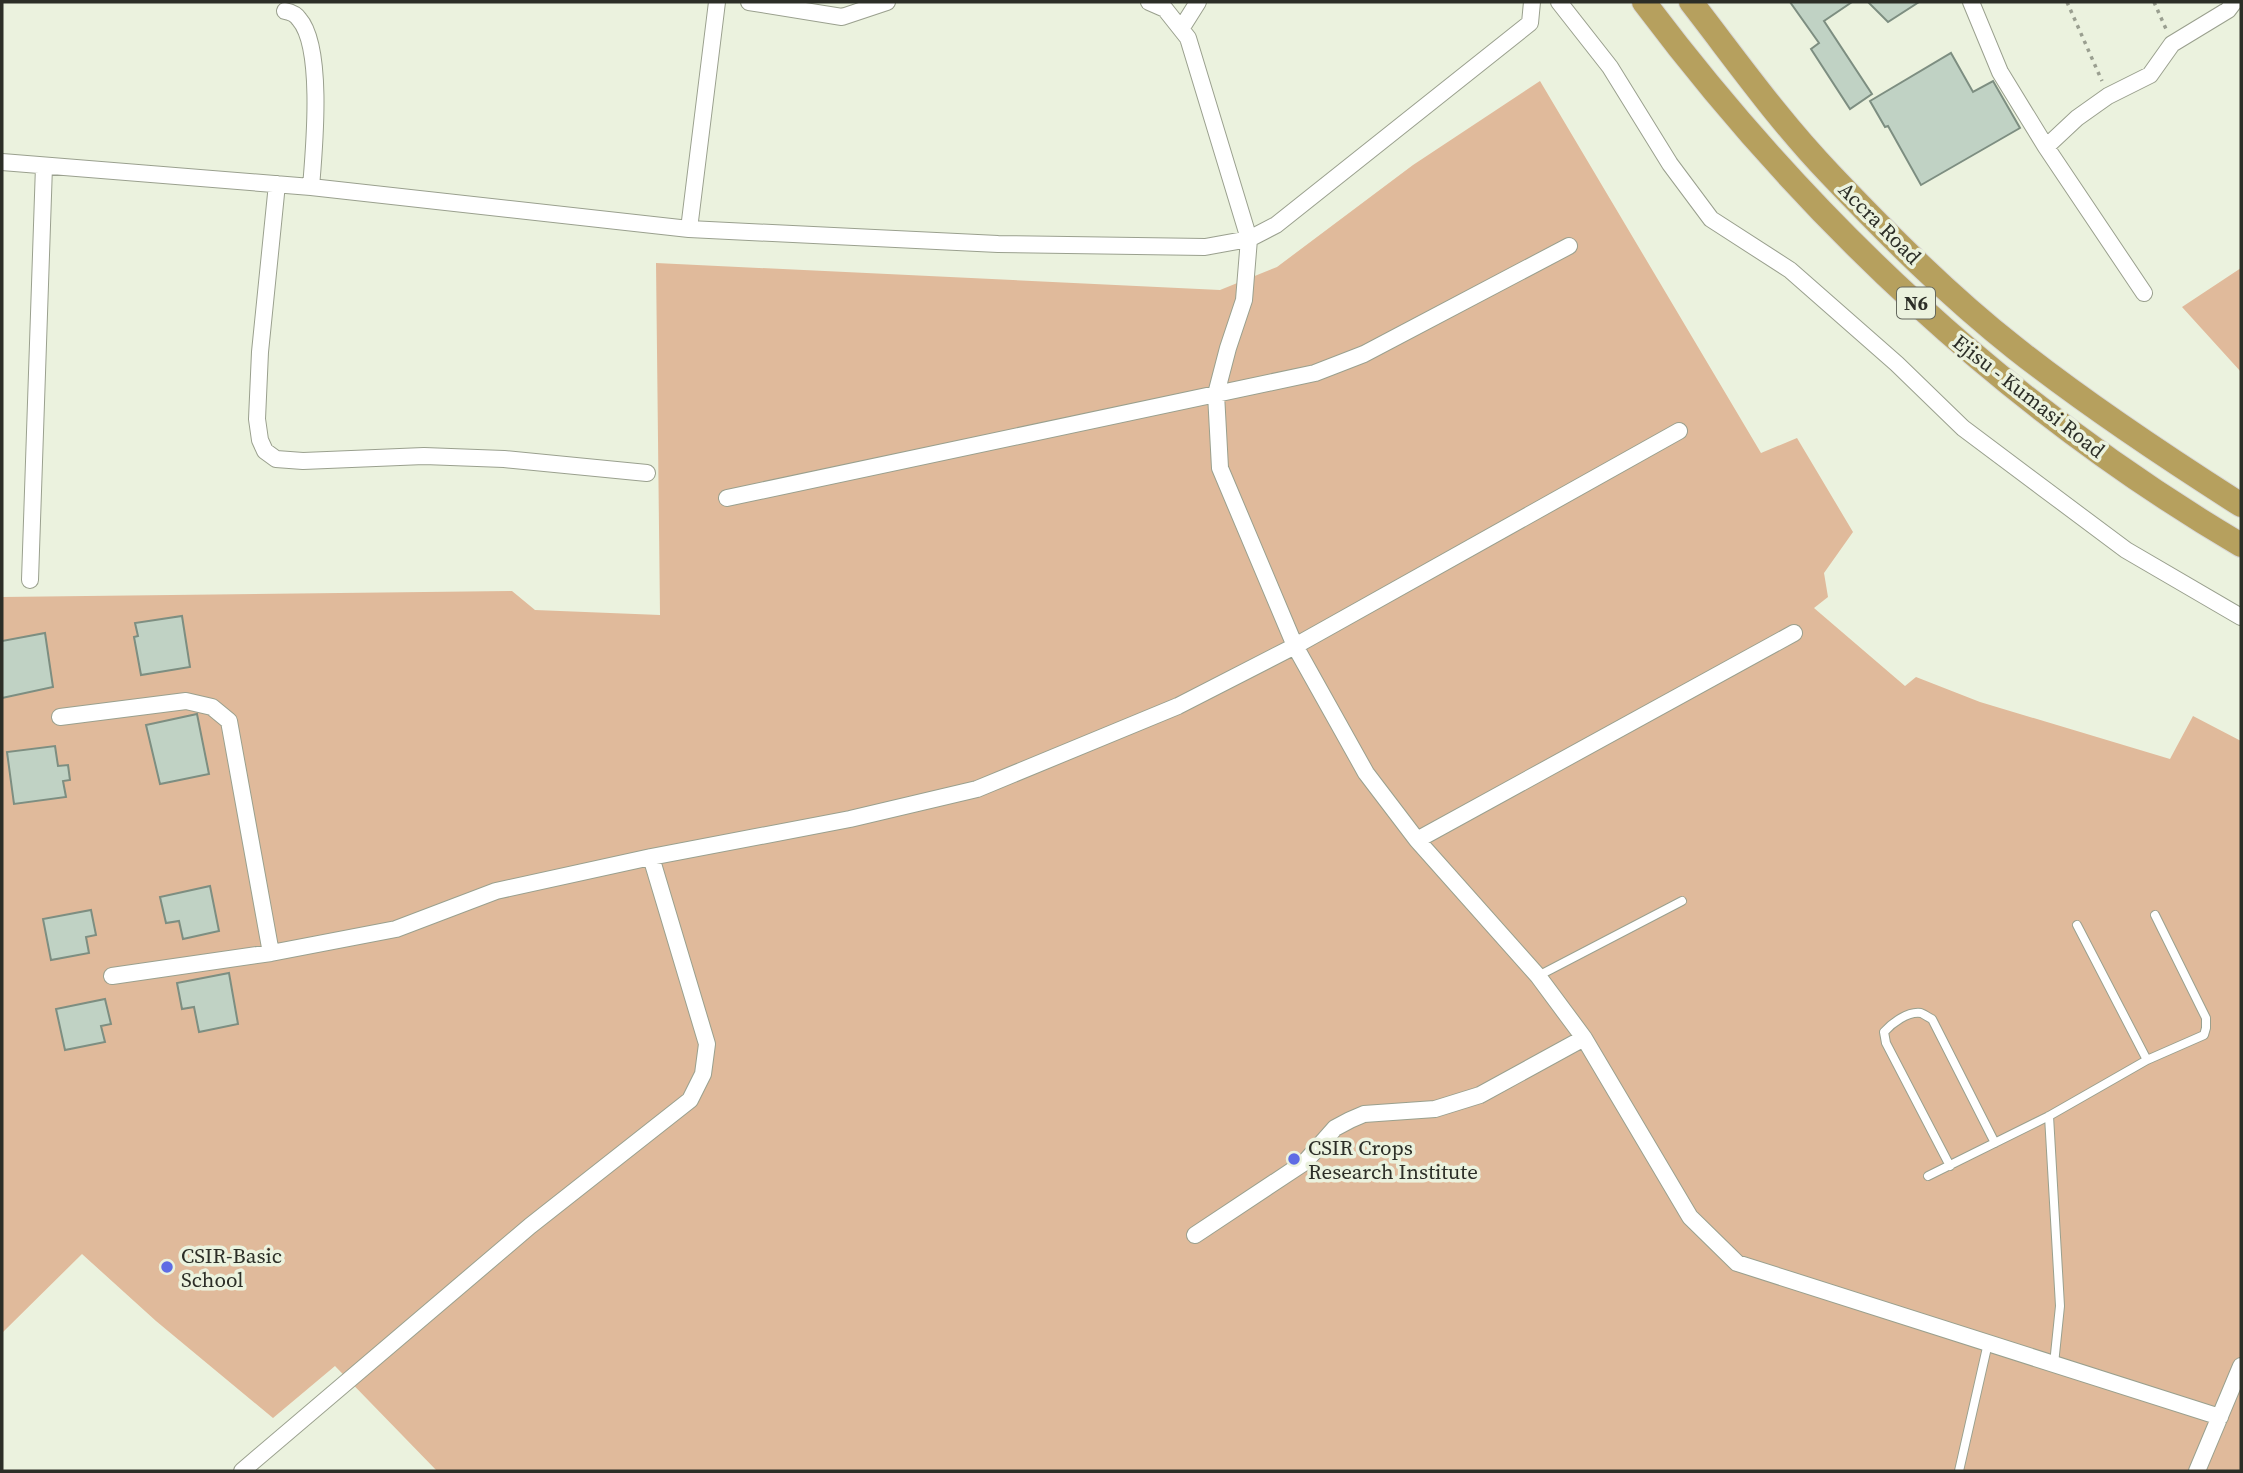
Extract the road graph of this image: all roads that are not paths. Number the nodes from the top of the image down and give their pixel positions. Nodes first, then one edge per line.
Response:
1 (717, 2) edge
2 (749, 2) edge
3 (887, 2) edge
4 (1149, 2) edge
5 (1198, 2) edge
6 (1532, 2) edge
7 (1559, 2) edge
8 (1644, 2) edge
9 (1690, 2) edge
10 (1971, 2) edge
11 (2234, 2) edge
12 (285, 11) dead end
13 (1181, 29) junction
14 (2046, 147) junction
15 (2, 162) edge
16 (44, 166) junction
17 (277, 184) junction
18 (311, 187) junction
19 (689, 229) junction
20 (1249, 239) junction
21 (1569, 246) dead end
22 (2144, 293) dead end
23 (1216, 394) junction
24 (1679, 431) dead end
25 (647, 473) dead end
26 (727, 498) dead end
27 (2241, 505) edge
28 (2241, 545) edge
29 (30, 580) dead end
30 (2241, 617) edge
31 (1794, 633) dead end
32 (1295, 646) junction
33 (60, 717) dead end
34 (1418, 840) junction
35 (651, 857) junction
36 (1682, 901) dead end
37 (2155, 915) dead end
38 (2077, 925) dead end
39 (271, 953) junction
40 (1538, 975) junction
41 (112, 976) dead end
42 (1584, 1038) junction
43 (2147, 1060) junction
44 (2049, 1116) junction
45 (1995, 1143) junction
46 (1950, 1166) junction
47 (1928, 1176) dead end
48 (1195, 1234) dead end
49 (1988, 1343) junction
50 (2054, 1364) junction
51 (2241, 1366) edge
52 (2220, 1417) junction
53 (242, 1471) edge
54 (1959, 1471) edge
55 (2197, 1471) edge

1 - 19 street
2 - 3 street
4 - 13 street
5 - 13 street
6 - 20 street
7 - 30 street
8 - 28 highway, Ejisu - Kumasi Road / N6
9 - 27 highway, Accra Road / N6
10 - 14 street
11 - 14 street
12 - 18 street
13 - 20 street
14 - 22 street
15 - 16 street
16 - 17 street
16 - 29 street
17 - 18 street
17 - 25 street
18 - 19 street
19 - 20 street
20 - 23 street
21 - 23 street
23 - 26 street
23 - 32 street
24 - 32 street
31 - 34 street
32 - 34 street
32 - 35 street
33 - 39 street
34 - 40 street
35 - 39 street
35 - 53 street
36 - 40 lane
37 - 43 lane
38 - 43 lane
39 - 41 street
40 - 42 street
42 - 48 street
42 - 49 street
43 - 44 lane
44 - 45 lane
44 - 50 lane
45 - 46 lane
45 - 46 lane
46 - 47 lane
49 - 50 street
49 - 54 lane
50 - 52 street
51 - 52 street
52 - 55 street

